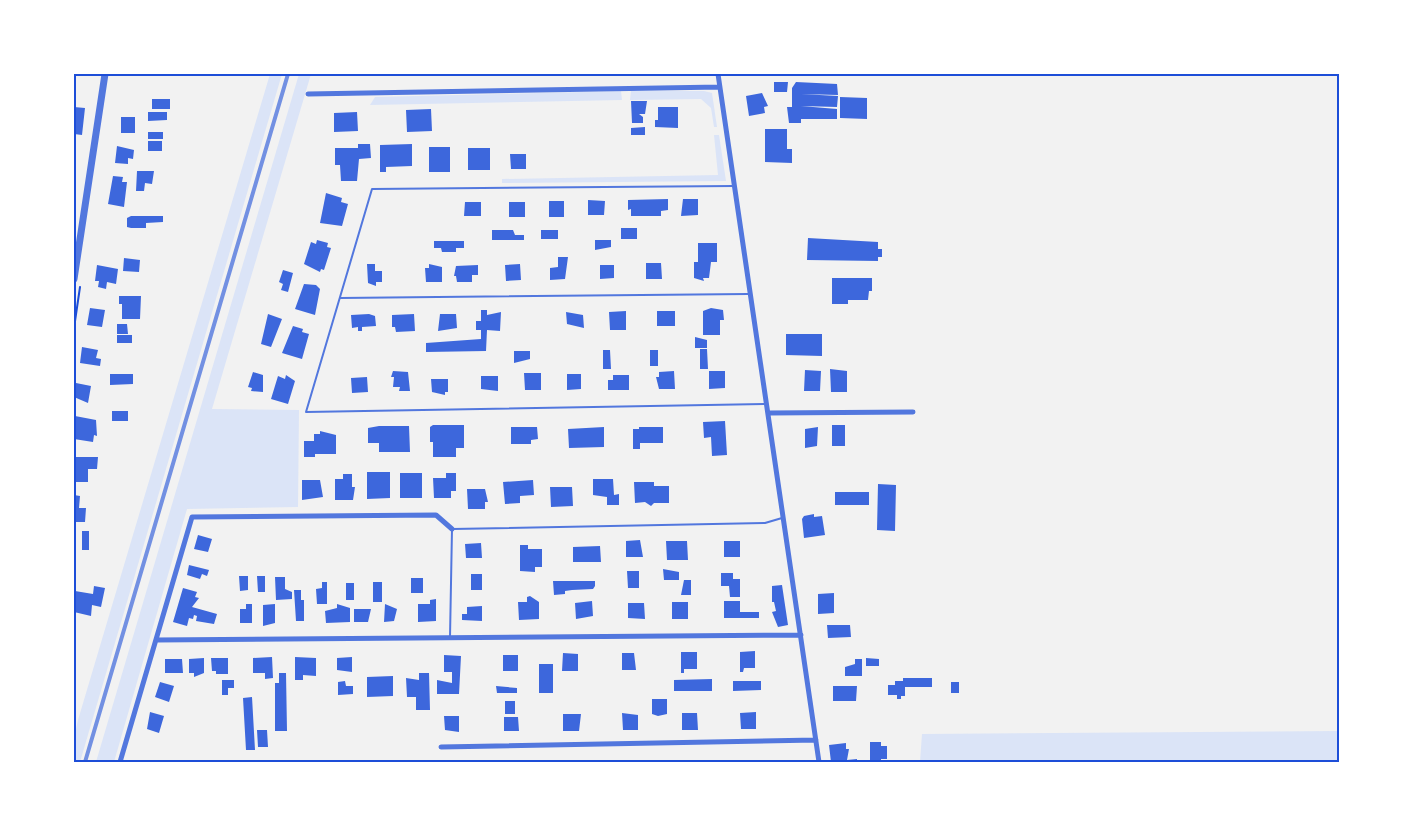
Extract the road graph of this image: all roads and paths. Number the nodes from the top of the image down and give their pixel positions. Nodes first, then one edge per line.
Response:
1 (105, 74) edge
2 (718, 74) edge
3 (720, 87) junction
4 (308, 94) dead end
5 (736, 186) junction
6 (74, 279) edge
7 (751, 294) junction
8 (340, 298) junction
9 (768, 404) junction
10 (913, 412) dead end
11 (769, 413) junction
12 (784, 518) junction
13 (452, 529) junction
14 (801, 635) junction
15 (450, 639) junction
16 (156, 640) junction
17 (816, 740) junction
18 (441, 747) dead end
19 (120, 762) edge
20 (819, 762) edge

1 - 6 street
2 - 3 street
3 - 4 street
3 - 5 street
5 - 7 street
5 - 8 lane
7 - 8 lane
7 - 9 street
8 - 9 lane
9 - 11 street
10 - 11 street
11 - 12 street
12 - 13 lane
12 - 14 street
13 - 15 lane
13 - 16 street
14 - 15 street
14 - 17 street
15 - 16 street
16 - 19 street
17 - 18 street
17 - 20 street

